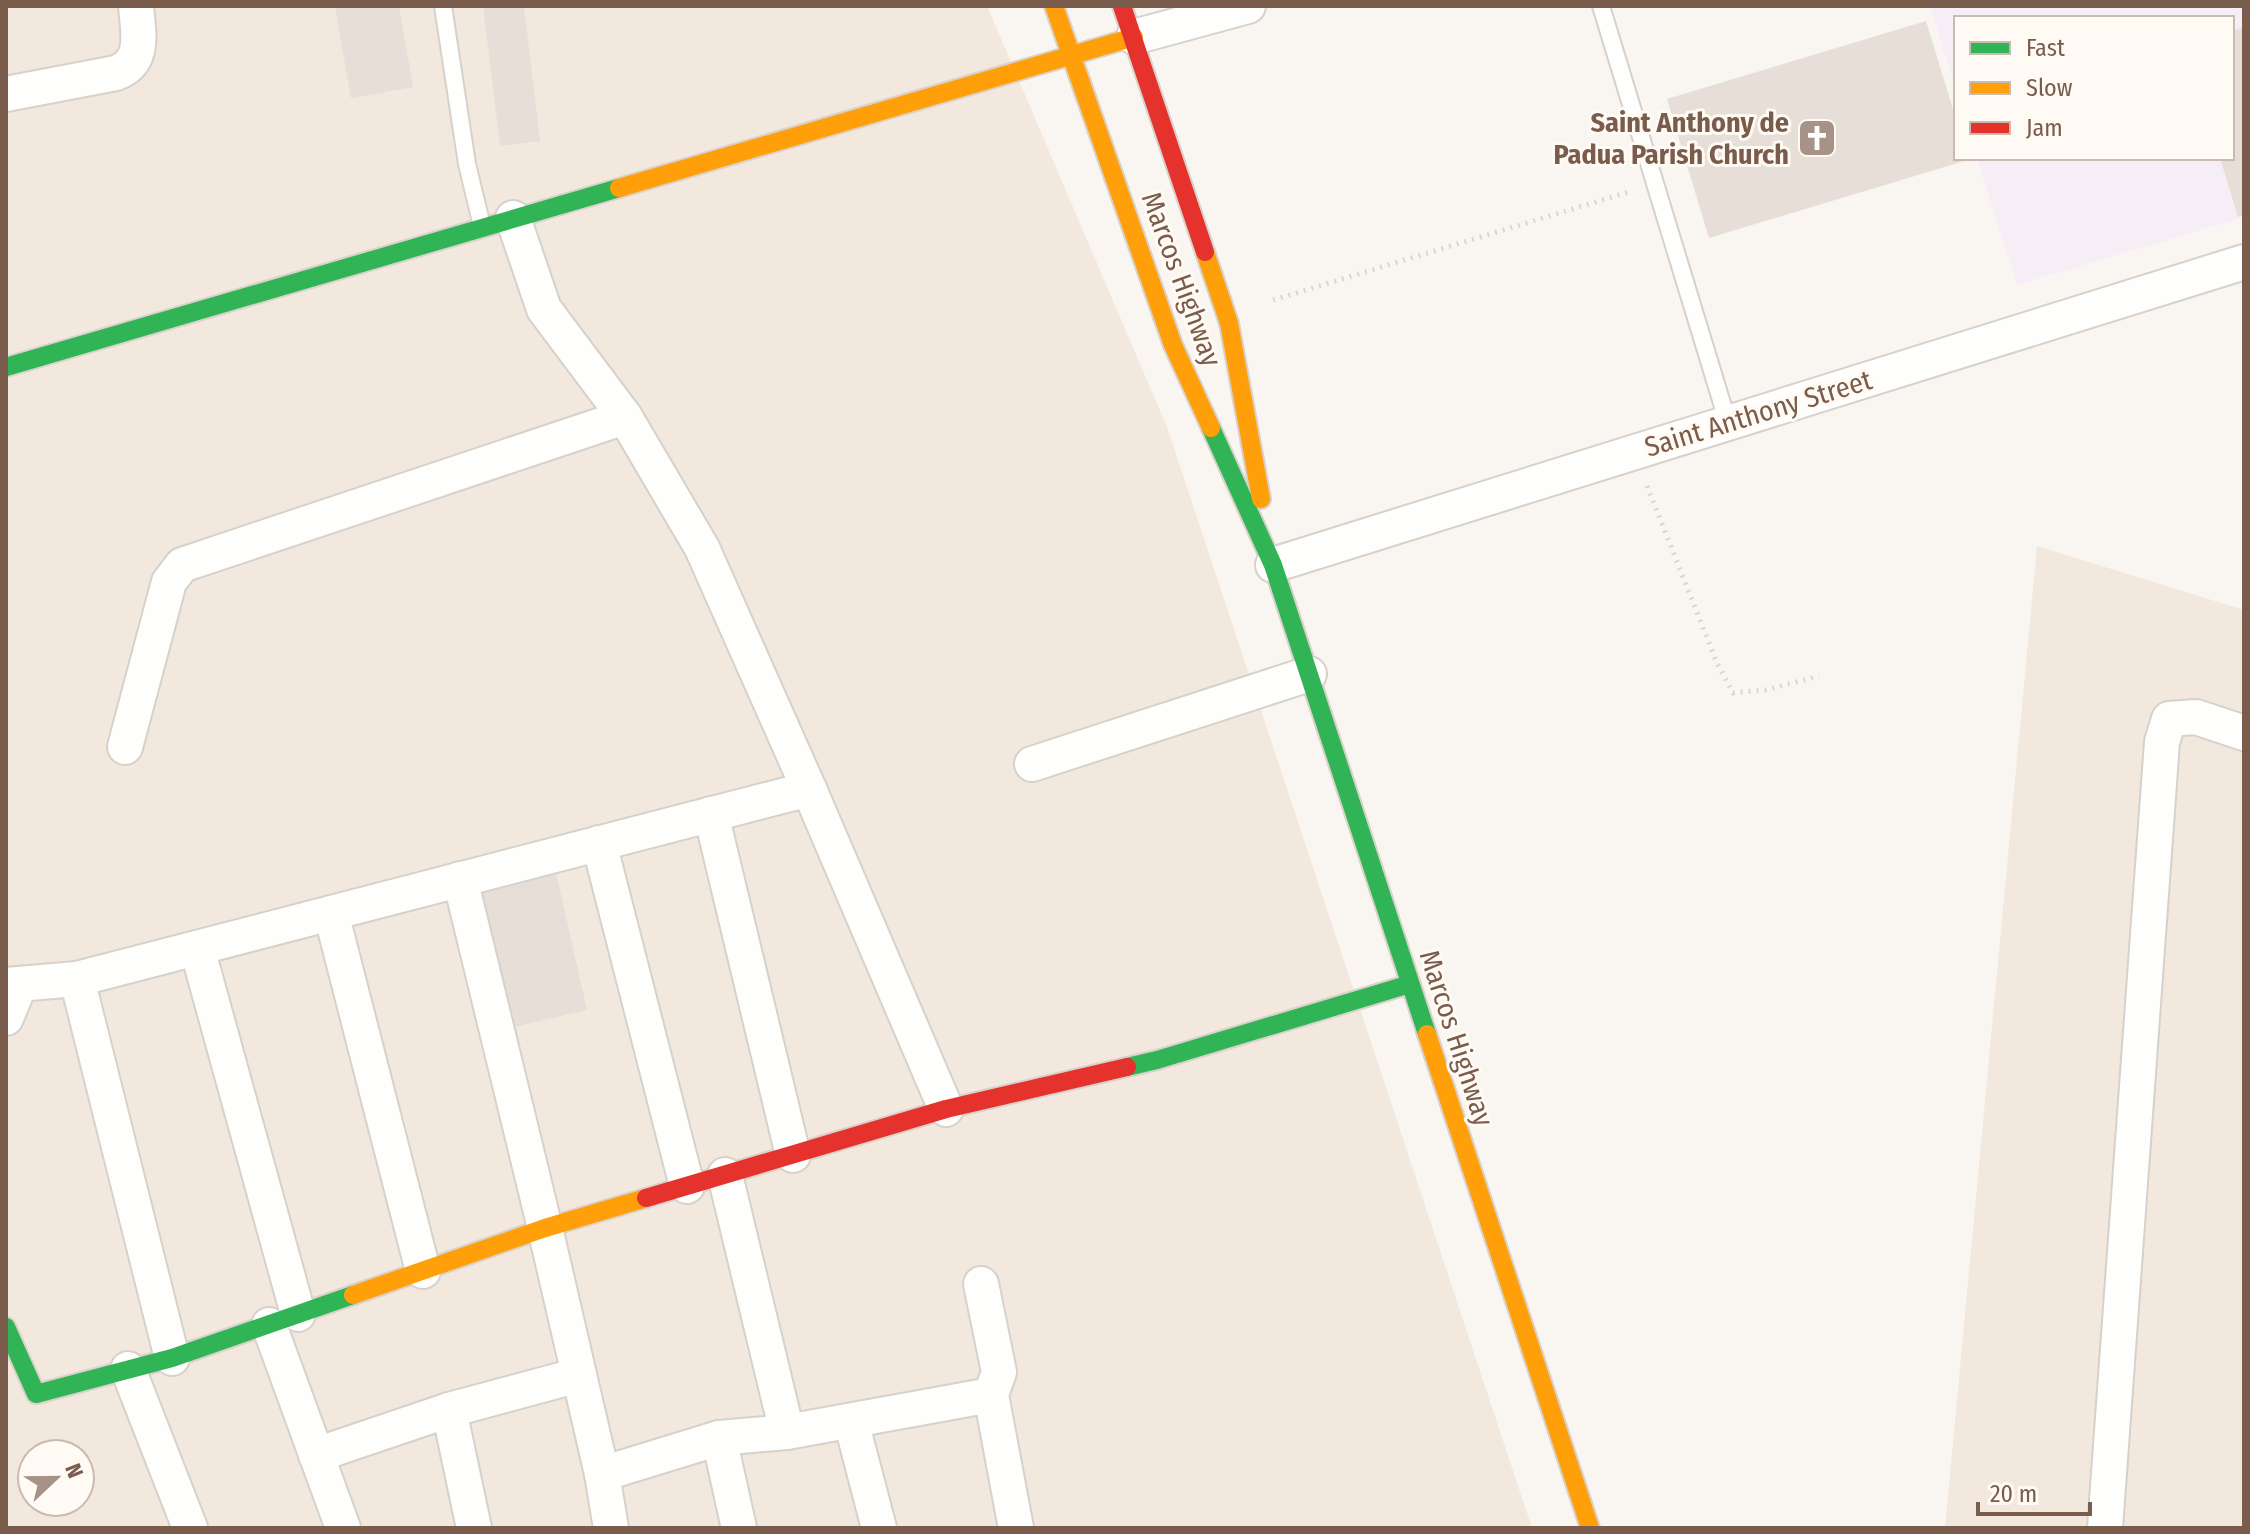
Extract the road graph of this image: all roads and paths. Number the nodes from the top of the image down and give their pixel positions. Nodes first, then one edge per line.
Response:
1 (136, 6) edge
2 (443, 6) edge
3 (1054, 6) edge
4 (1248, 6) edge
5 (1601, 6) edge
6 (1128, 22) edge
7 (1072, 55) junction
8 (6, 94) edge
9 (1655, 184) junction
10 (498, 223) junction
11 (2244, 262) edge
12 (1273, 300) dead end
13 (6, 367) edge
14 (625, 417) junction
15 (1728, 423) junction
16 (1633, 452) junction
17 (1273, 565) junction
18 (1309, 674) junction
19 (1819, 676) dead end
20 (2244, 733) edge
21 (125, 747) dead end
22 (1032, 764) dead end
23 (809, 789) junction
24 (711, 814) junction
25 (599, 843) junction
26 (460, 879) junction
27 (331, 913) junction
28 (197, 948) junction
29 (77, 979) junction
30 (1410, 984) junction
31 (13, 985) edge
32 (6, 1018) edge
33 (946, 1109) junction
34 (793, 1155) junction
35 (725, 1175) junction
36 (687, 1186) junction
37 (545, 1228) junction
38 (423, 1271) junction
39 (981, 1284) dead end
40 (283, 1320) junction
41 (6, 1327) edge
42 (172, 1358) junction
43 (128, 1369) junction
44 (579, 1375) junction
45 (991, 1395) junction
46 (449, 1410) junction
47 (851, 1421) junction
48 (787, 1432) junction
49 (719, 1438) junction
50 (316, 1455) junction
51 (602, 1474) junction
52 (190, 1528) edge
53 (343, 1528) edge
54 (474, 1528) edge
55 (611, 1528) edge
56 (739, 1528) edge
57 (879, 1528) edge
58 (1016, 1528) edge
59 (1590, 1528) edge
60 (2105, 1528) edge

1 - 8 street
2 - 10 lane
3 - 7 street, Marcos Highway
4 - 6 street
5 - 9 lane
6 - 7 street
6 - 17 street, Marcos Highway
7 - 10 street
7 - 17 street, Marcos Highway
9 - 12 path
9 - 15 lane
10 - 13 street
10 - 14 street
11 - 15 street, Saint Anthony Street
14 - 21 street
14 - 23 street
15 - 16 street, Saint Anthony Street
16 - 17 street, Saint Anthony Street
16 - 19 path
17 - 18 street, Marcos Highway
18 - 22 street
18 - 30 street, Marcos Highway
20 - 60 street
23 - 24 street
23 - 33 street
24 - 25 street
24 - 34 street
25 - 26 street
25 - 36 street
26 - 27 street
26 - 37 street
27 - 28 street
27 - 38 street
28 - 29 street
28 - 40 street
29 - 31 street
29 - 42 street
30 - 33 street
30 - 59 street, Marcos Highway
31 - 32 street
33 - 34 street
34 - 35 street
35 - 36 street
35 - 48 street
36 - 37 street
37 - 38 street
37 - 44 street
38 - 40 street
39 - 45 street
40 - 42 street
40 - 50 street
41 - 43 street
42 - 43 street
43 - 52 street
44 - 46 street
44 - 51 street
45 - 47 street
45 - 58 street
46 - 50 street
46 - 54 street
47 - 48 street
47 - 57 street
48 - 49 street
49 - 51 street
49 - 56 street
50 - 53 street
51 - 55 street

